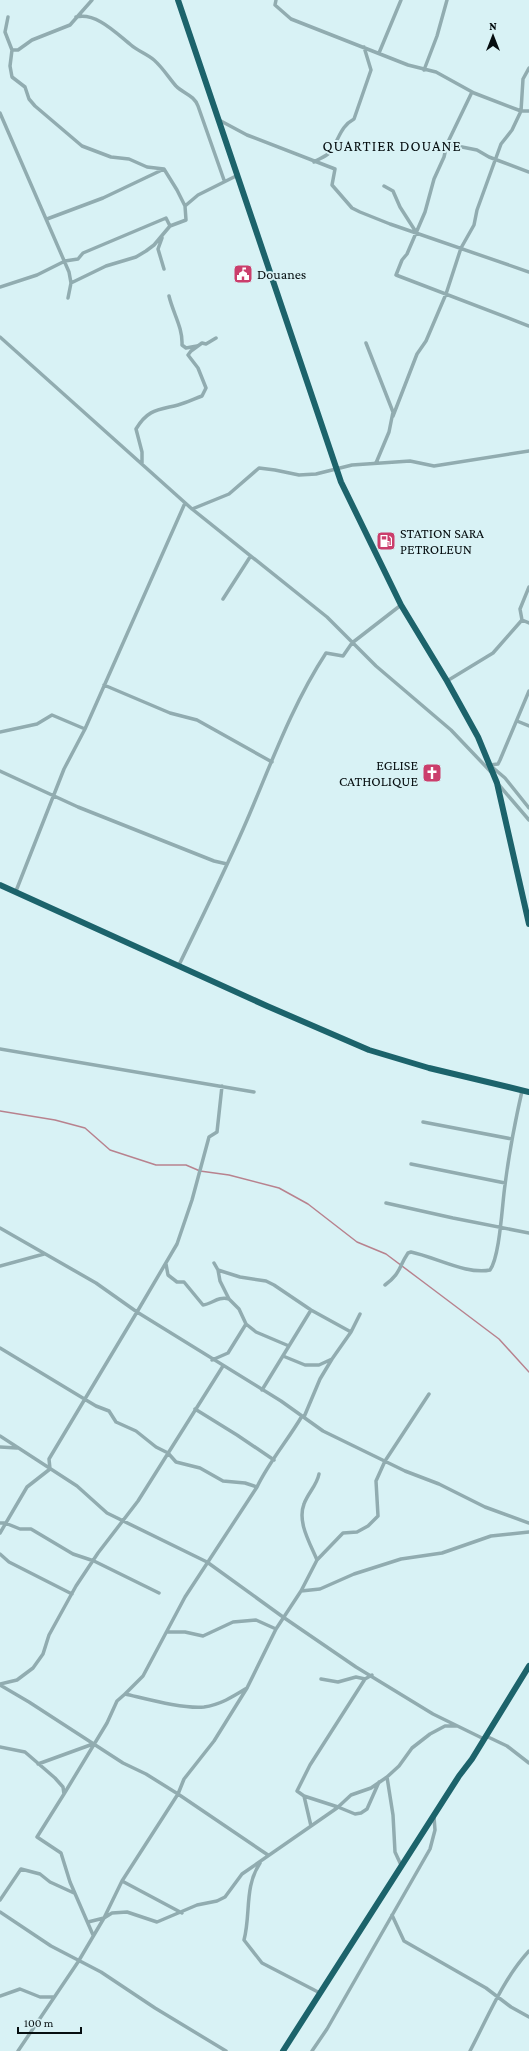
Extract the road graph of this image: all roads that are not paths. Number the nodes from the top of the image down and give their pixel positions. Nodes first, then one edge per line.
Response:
1 (92, 0) edge
2 (178, 0) edge
3 (276, 0) edge
4 (401, 0) edge
5 (448, 0) edge
6 (8, 17) dead end
7 (76, 17) junction
8 (364, 47) junction
9 (12, 50) junction
10 (379, 53) junction
11 (529, 68) edge
12 (424, 70) junction
13 (472, 92) junction
14 (521, 111) junction
15 (529, 111) edge
16 (0, 113) edge
17 (219, 120) junction
18 (447, 144) junction
19 (495, 160) junction
20 (314, 162) junction
21 (164, 169) junction
22 (529, 172) edge
23 (238, 175) junction
24 (224, 180) junction
25 (384, 186) dead end
26 (185, 206) junction
27 (47, 219) junction
28 (170, 226) junction
29 (165, 232) junction
30 (416, 232) junction
31 (461, 248) junction
32 (64, 261) junction
33 (164, 269) dead end
34 (529, 272) edge
35 (71, 283) junction
36 (0, 287) edge
37 (446, 294) junction
38 (169, 296) dead end
39 (68, 298) dead end
40 (529, 326) edge
41 (0, 337) edge
42 (216, 338) dead end
43 (366, 342) dead end
44 (197, 346) junction
45 (393, 416) junction
46 (529, 451) edge
47 (376, 463) junction
48 (142, 464) junction
49 (336, 468) junction
50 (185, 503) junction
51 (192, 509) junction
52 (250, 557) junction
53 (529, 587) edge
54 (223, 598) dead end
55 (401, 605) junction
56 (522, 620) junction
57 (529, 623) edge
58 (352, 643) junction
59 (447, 681) junction
60 (104, 685) junction
61 (529, 690) edge
62 (516, 721) junction
63 (529, 726) edge
64 (85, 729) junction
65 (0, 732) edge
66 (272, 762) junction
67 (490, 765) junction
68 (0, 771) edge
69 (494, 776) junction
70 (496, 783) junction
71 (52, 796) junction
72 (529, 808) edge
73 (529, 820) edge
74 (227, 864) junction
75 (0, 884) edge
76 (16, 891) junction
77 (528, 911) edge
78 (529, 924) edge
79 (178, 965) junction
80 (0, 1049) edge
81 (222, 1086) junction
82 (522, 1091) junction
83 (254, 1092) dead end
84 (529, 1092) edge
85 (423, 1122) dead end
86 (512, 1139) junction
87 (411, 1164) dead end
88 (505, 1183) junction
89 (386, 1202) dead end
90 (0, 1228) edge
91 (499, 1228) junction
92 (529, 1233) edge
93 (44, 1254) junction
94 (214, 1263) dead end
95 (166, 1264) junction
96 (0, 1266) edge
97 (218, 1270) junction
98 (385, 1285) dead end
99 (229, 1299) junction
100 (311, 1310) junction
101 (137, 1312) junction
102 (360, 1314) dead end
103 (246, 1324) junction
104 (351, 1332) junction
105 (289, 1346) junction
106 (0, 1348) edge
107 (283, 1356) junction
108 (212, 1360) junction
109 (332, 1360) junction
110 (223, 1366) junction
111 (262, 1390) junction
112 (429, 1394) dead end
113 (85, 1398) junction
114 (195, 1409) junction
115 (303, 1417) junction
116 (0, 1436) edge
117 (0, 1447) edge
118 (18, 1448) junction
119 (168, 1453) junction
120 (274, 1460) junction
121 (385, 1461) junction
122 (50, 1469) junction
123 (320, 1474) dead end
124 (257, 1487) junction
125 (123, 1522) junction
126 (0, 1523) edge
127 (5, 1523) junction
128 (529, 1523) edge
129 (529, 1532) edge
130 (0, 1533) edge
131 (0, 1554) edge
132 (317, 1560) junction
133 (94, 1561) junction
134 (207, 1562) junction
135 (300, 1591) junction
136 (159, 1593) dead end
137 (72, 1594) junction
138 (283, 1617) junction
139 (276, 1629) junction
140 (167, 1632) junction
141 (529, 1666) edge
142 (372, 1675) junction
143 (321, 1678) dead end
144 (365, 1679) junction
145 (0, 1684) edge
146 (248, 1688) junction
147 (125, 1694) junction
148 (458, 1726) junction
149 (485, 1738) junction
150 (93, 1744) junction
151 (0, 1747) edge
152 (529, 1763) edge
153 (38, 1764) junction
154 (387, 1777) junction
155 (379, 1782) junction
156 (64, 1794) junction
157 (178, 1794) junction
158 (304, 1796) junction
159 (338, 1806) junction
160 (434, 1815) junction
161 (311, 1826) junction
162 (268, 1855) junction
163 (260, 1862) junction
164 (401, 1866) junction
165 (122, 1881) junction
166 (74, 1893) junction
167 (0, 1900) edge
168 (0, 1912) edge
169 (182, 1913) junction
170 (392, 1915) junction
171 (104, 1918) junction
172 (88, 1922) junction
173 (93, 1935) junction
174 (529, 1951) edge
175 (78, 1962) junction
176 (320, 1993) junction
177 (497, 1995) junction
178 (0, 1996) edge
179 (53, 1997) junction
180 (529, 2017) edge
181 (18, 2051) edge
182 (226, 2051) edge
183 (283, 2051) edge
184 (312, 2051) edge
185 (470, 2051) edge

1 - 7 street
2 - 17 highway
3 - 8 street
4 - 10 street
5 - 12 street
6 - 9 street
7 - 9 street
7 - 24 street
8 - 10 street
8 - 20 street
9 - 21 street
10 - 12 street
11 - 14 street
12 - 13 street
13 - 14 street
13 - 18 street
14 - 15 street
14 - 19 street
16 - 27 street
17 - 20 street
17 - 23 highway
18 - 19 street
18 - 30 street
19 - 22 street
19 - 31 street
20 - 30 street
21 - 26 street
21 - 27 street
23 - 24 street
23 - 49 highway
24 - 26 street
25 - 30 street
26 - 28 street
27 - 32 street
28 - 29 street
28 - 32 street
29 - 33 street
29 - 35 street
30 - 31 street
30 - 37 street
31 - 34 street
31 - 37 street
32 - 35 street
32 - 36 street
35 - 39 street
37 - 40 street
37 - 45 street
38 - 44 street
41 - 48 street
42 - 44 street
43 - 45 street
44 - 48 street
45 - 47 street
46 - 47 street
47 - 49 street
48 - 50 street
49 - 51 street
49 - 55 highway
50 - 51 street
50 - 60 street
51 - 52 street
52 - 54 street
52 - 58 street
53 - 56 street
55 - 58 street
55 - 59 highway
56 - 57 street
56 - 59 street
58 - 66 street
58 - 69 street
59 - 67 highway
60 - 64 street
60 - 66 street
61 - 62 street
62 - 63 street
62 - 67 street
64 - 65 street
64 - 71 street
66 - 74 street
67 - 69 highway
67 - 72 street
68 - 71 street
69 - 70 highway
70 - 73 street
70 - 77 highway
71 - 74 street
71 - 76 street
74 - 79 street
75 - 76 highway
76 - 79 highway
77 - 78 highway
79 - 82 highway
80 - 81 street
81 - 83 street
81 - 95 street
82 - 84 highway
82 - 86 street
85 - 86 street
86 - 88 street
87 - 88 street
88 - 91 street
89 - 91 street
90 - 93 street
91 - 92 street
91 - 98 street
93 - 96 street
93 - 101 street
94 - 97 street
95 - 99 street
95 - 101 street
97 - 99 street
97 - 100 street
99 - 103 street
100 - 104 street
100 - 105 street
101 - 108 street
101 - 113 street
102 - 104 street
103 - 105 street
103 - 108 street
104 - 109 street
105 - 107 street
106 - 113 street
107 - 109 street
107 - 111 street
108 - 110 street
109 - 115 street
110 - 111 street
110 - 114 street
111 - 115 street
112 - 121 street
113 - 119 street
113 - 122 street
114 - 119 street
114 - 120 street
115 - 120 street
115 - 121 street
116 - 118 street
117 - 118 street
118 - 122 street
119 - 124 street
119 - 125 street
120 - 124 street
121 - 128 street
121 - 132 street
122 - 125 street
122 - 127 street
123 - 132 street
124 - 134 street
125 - 133 street
125 - 134 street
126 - 127 street
127 - 130 street
127 - 133 street
129 - 135 street
131 - 137 street
132 - 135 street
133 - 136 street
133 - 137 street
134 - 138 street
134 - 140 street
135 - 138 street
137 - 145 street
138 - 139 street
138 - 142 street
139 - 140 street
139 - 146 street
140 - 147 street
141 - 149 highway
142 - 144 street
142 - 148 street
143 - 144 street
144 - 158 street
145 - 150 street
146 - 147 street
146 - 157 street
147 - 150 street
148 - 149 street
148 - 154 street
149 - 152 street
149 - 160 highway
150 - 153 street
150 - 156 street
150 - 157 street
151 - 153 street
153 - 156 street
154 - 155 street
154 - 164 street
155 - 159 street
155 - 159 street
156 - 166 street
157 - 162 street
157 - 165 street
158 - 159 street
158 - 161 street
159 - 161 street
160 - 164 highway
160 - 170 street
161 - 162 street
162 - 163 street
163 - 169 street
163 - 176 street
164 - 176 highway
165 - 169 street
165 - 171 street
166 - 167 street
166 - 172 street
168 - 175 street
169 - 171 street
170 - 177 street
170 - 184 street
171 - 172 street
171 - 173 street
172 - 173 street
173 - 175 street
174 - 177 street
175 - 179 street
175 - 182 street
176 - 183 highway
177 - 180 street
177 - 185 street
178 - 179 street
179 - 181 street

